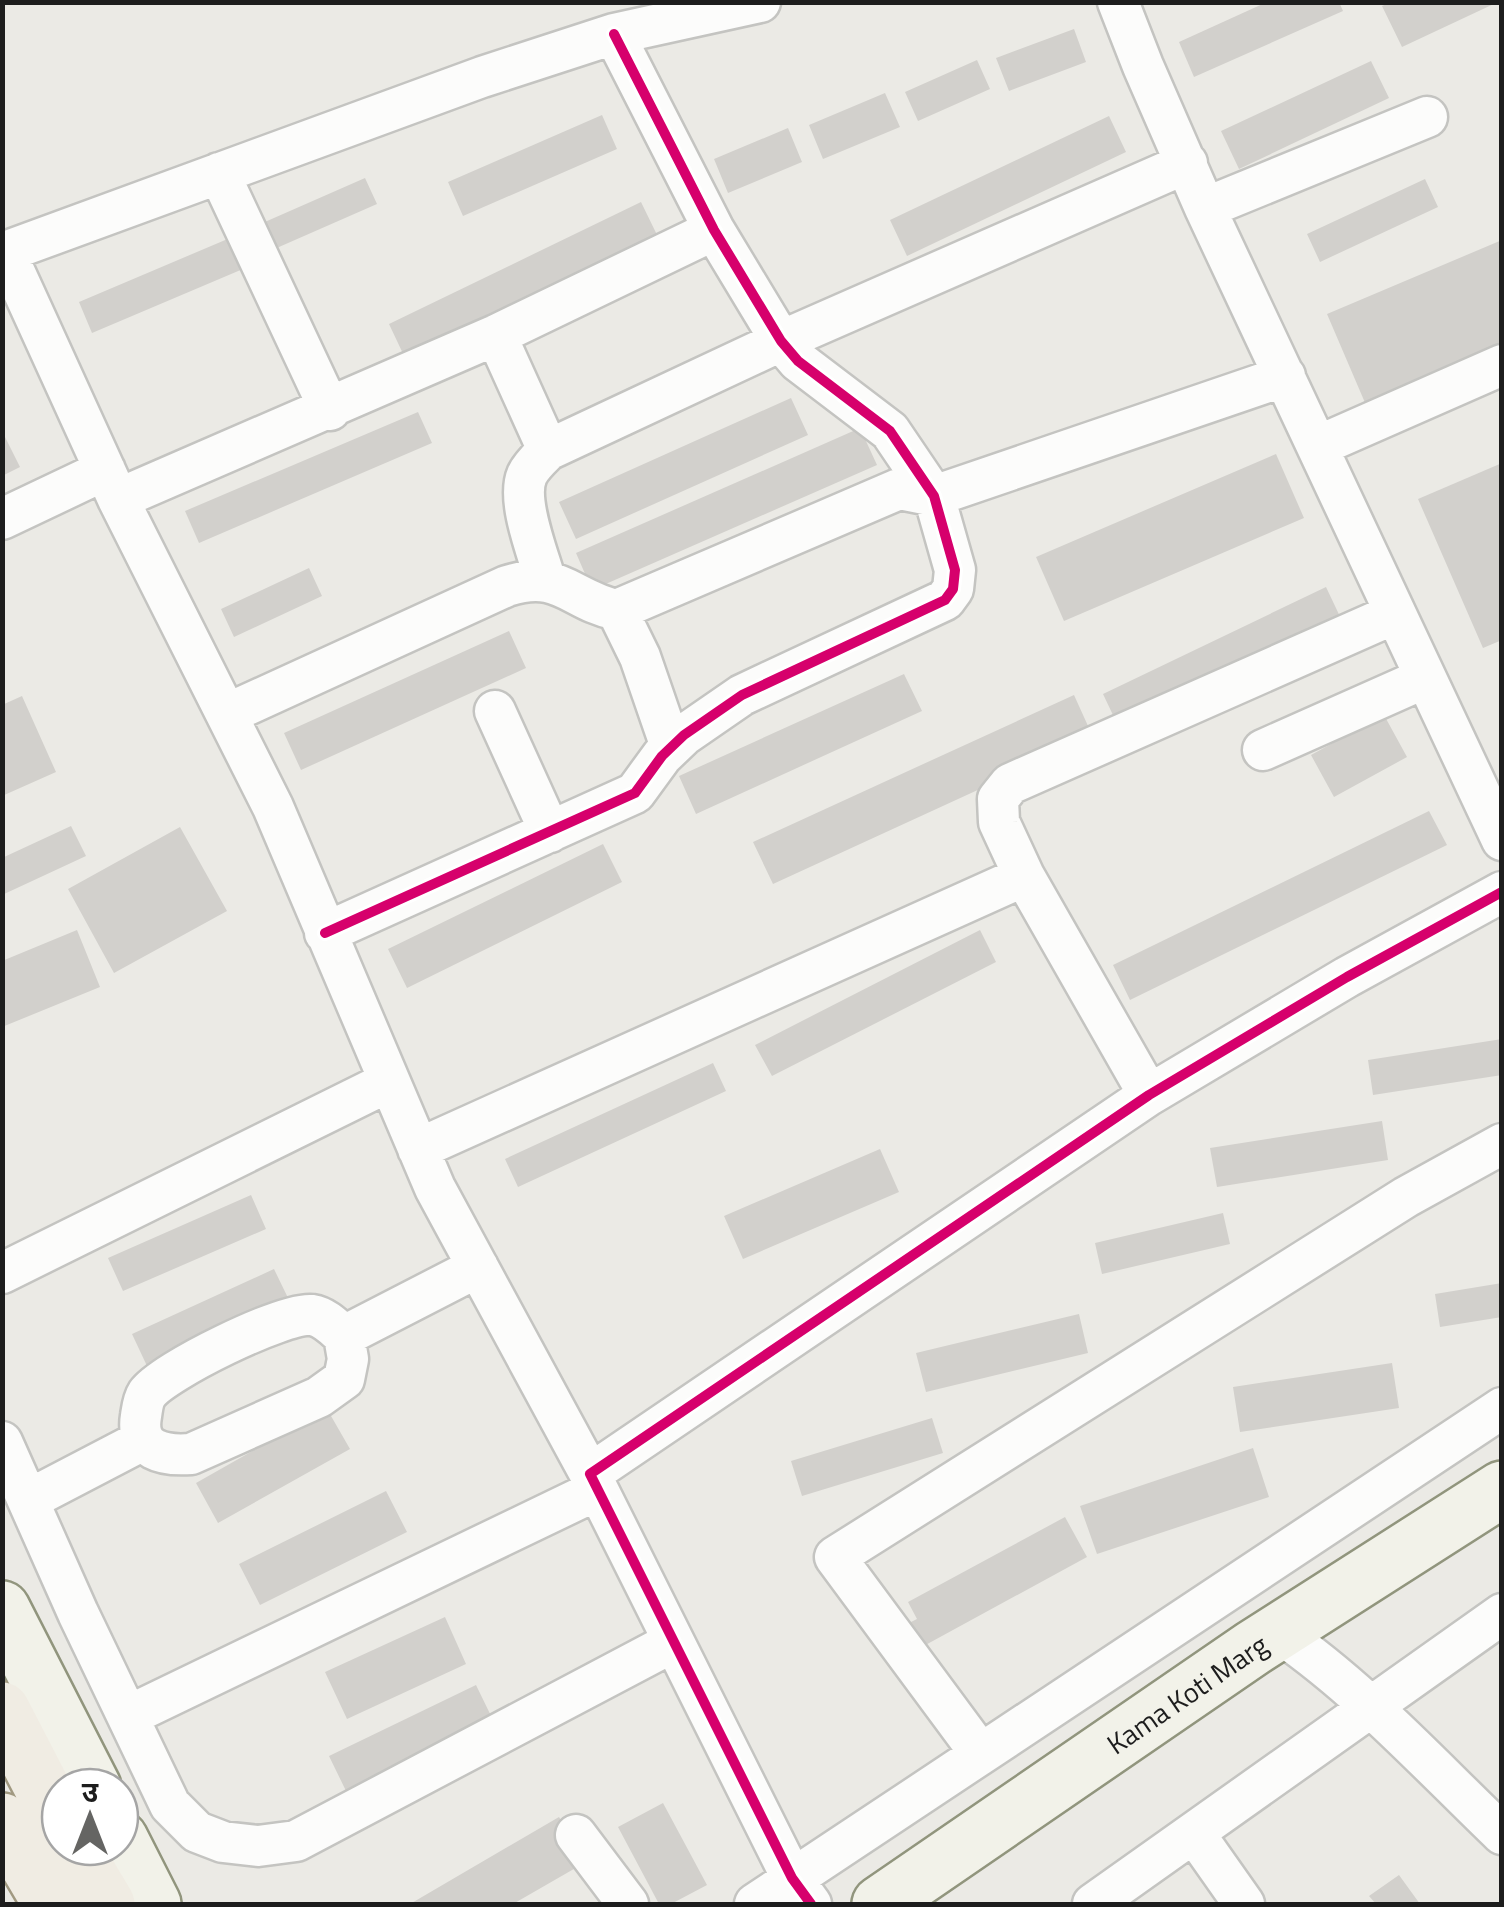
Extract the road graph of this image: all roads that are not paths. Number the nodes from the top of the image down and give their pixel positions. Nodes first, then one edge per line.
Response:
1 (760, 2) edge
2 (1118, 2) edge
3 (614, 34) junction
4 (1427, 116) dead end
5 (1188, 163) junction
6 (219, 173) junction
7 (1205, 208) junction
8 (714, 230) junction
9 (4, 252) edge
10 (496, 335) junction
11 (781, 341) junction
12 (1502, 365) edge
13 (1285, 376) junction
14 (330, 410) junction
15 (1318, 446) junction
16 (548, 450) junction
17 (112, 485) junction
18 (934, 496) junction
19 (2, 519) edge
20 (545, 579) junction
21 (618, 610) junction
22 (1394, 614) junction
23 (1425, 678) junction
24 (495, 711) dead end
25 (226, 714) junction
26 (671, 748) junction
27 (1263, 750) dead end
28 (550, 832) junction
29 (1502, 840) edge
30 (1024, 876) junction
31 (1502, 892) edge
32 (325, 933) junction
33 (388, 1082) junction
34 (1149, 1096) junction
35 (1502, 1144) edge
36 (418, 1149) junction
37 (478, 1267) junction
38 (2, 1273) edge
39 (344, 1336) junction
40 (1502, 1408) edge
41 (142, 1440) junction
42 (2, 1442) edge
43 (593, 1482) junction
44 (1502, 1489) edge
45 (28, 1500) junction
46 (1502, 1531) edge
47 (2, 1609) edge
48 (1502, 1614) edge
49 (673, 1642) junction
50 (1292, 1642) junction
51 (1370, 1708) junction
52 (2, 1710) edge
53 (128, 1716) junction
54 (980, 1753) junction
55 (83, 1767) edge
56 (40, 1783) edge
57 (2, 1821) edge
58 (1194, 1833) junction
59 (576, 1834) dead end
60 (1502, 1834) edge
61 (85, 1867) edge
62 (134, 1867) edge
63 (802, 1891) edge
64 (1119, 1897) edge
65 (51, 1904) edge
66 (107, 1904) edge
67 (153, 1904) edge
68 (628, 1904) edge
69 (756, 1904) edge
70 (880, 1904) edge
71 (946, 1904) edge
72 (1244, 1904) edge

1 - 3 street
2 - 5 street
3 - 6 street
3 - 8 street
4 - 7 street
5 - 7 street
5 - 11 street
6 - 9 street
6 - 14 street
7 - 13 street
8 - 10 street
8 - 11 street
9 - 17 street
10 - 14 street
10 - 16 street
11 - 16 street
11 - 18 street
12 - 15 street
13 - 15 street
13 - 18 street
14 - 17 street
15 - 22 street
16 - 20 street
17 - 19 street
17 - 25 street
18 - 21 street
18 - 26 street
20 - 21 street
20 - 25 street
21 - 26 street
22 - 23 street
22 - 30 street
23 - 27 street
23 - 29 street
24 - 28 street
25 - 32 street
26 - 28 street
28 - 32 street
30 - 34 street
30 - 36 street
31 - 34 street
32 - 33 street
33 - 36 street
33 - 38 street
34 - 43 street
35 - 54 street
36 - 37 street
37 - 39 street
37 - 43 street
39 - 41 street
39 - 41 street
40 - 54 street
41 - 45 street
42 - 45 street
43 - 49 street
43 - 53 street
44 - 50 street, Kama Koti Marg
45 - 53 street
46 - 50 street, Kama Koti Marg
47 - 55 street
48 - 51 street
49 - 53 street
49 - 63 street
50 - 51 street
50 - 70 street, Kama Koti Marg
50 - 71 street, Kama Koti Marg
51 - 58 street
51 - 60 street
52 - 56 main road
54 - 63 street
57 - 65 main road
58 - 64 street
58 - 72 street
59 - 68 street
61 - 66 main road
62 - 67 street
63 - 69 street

